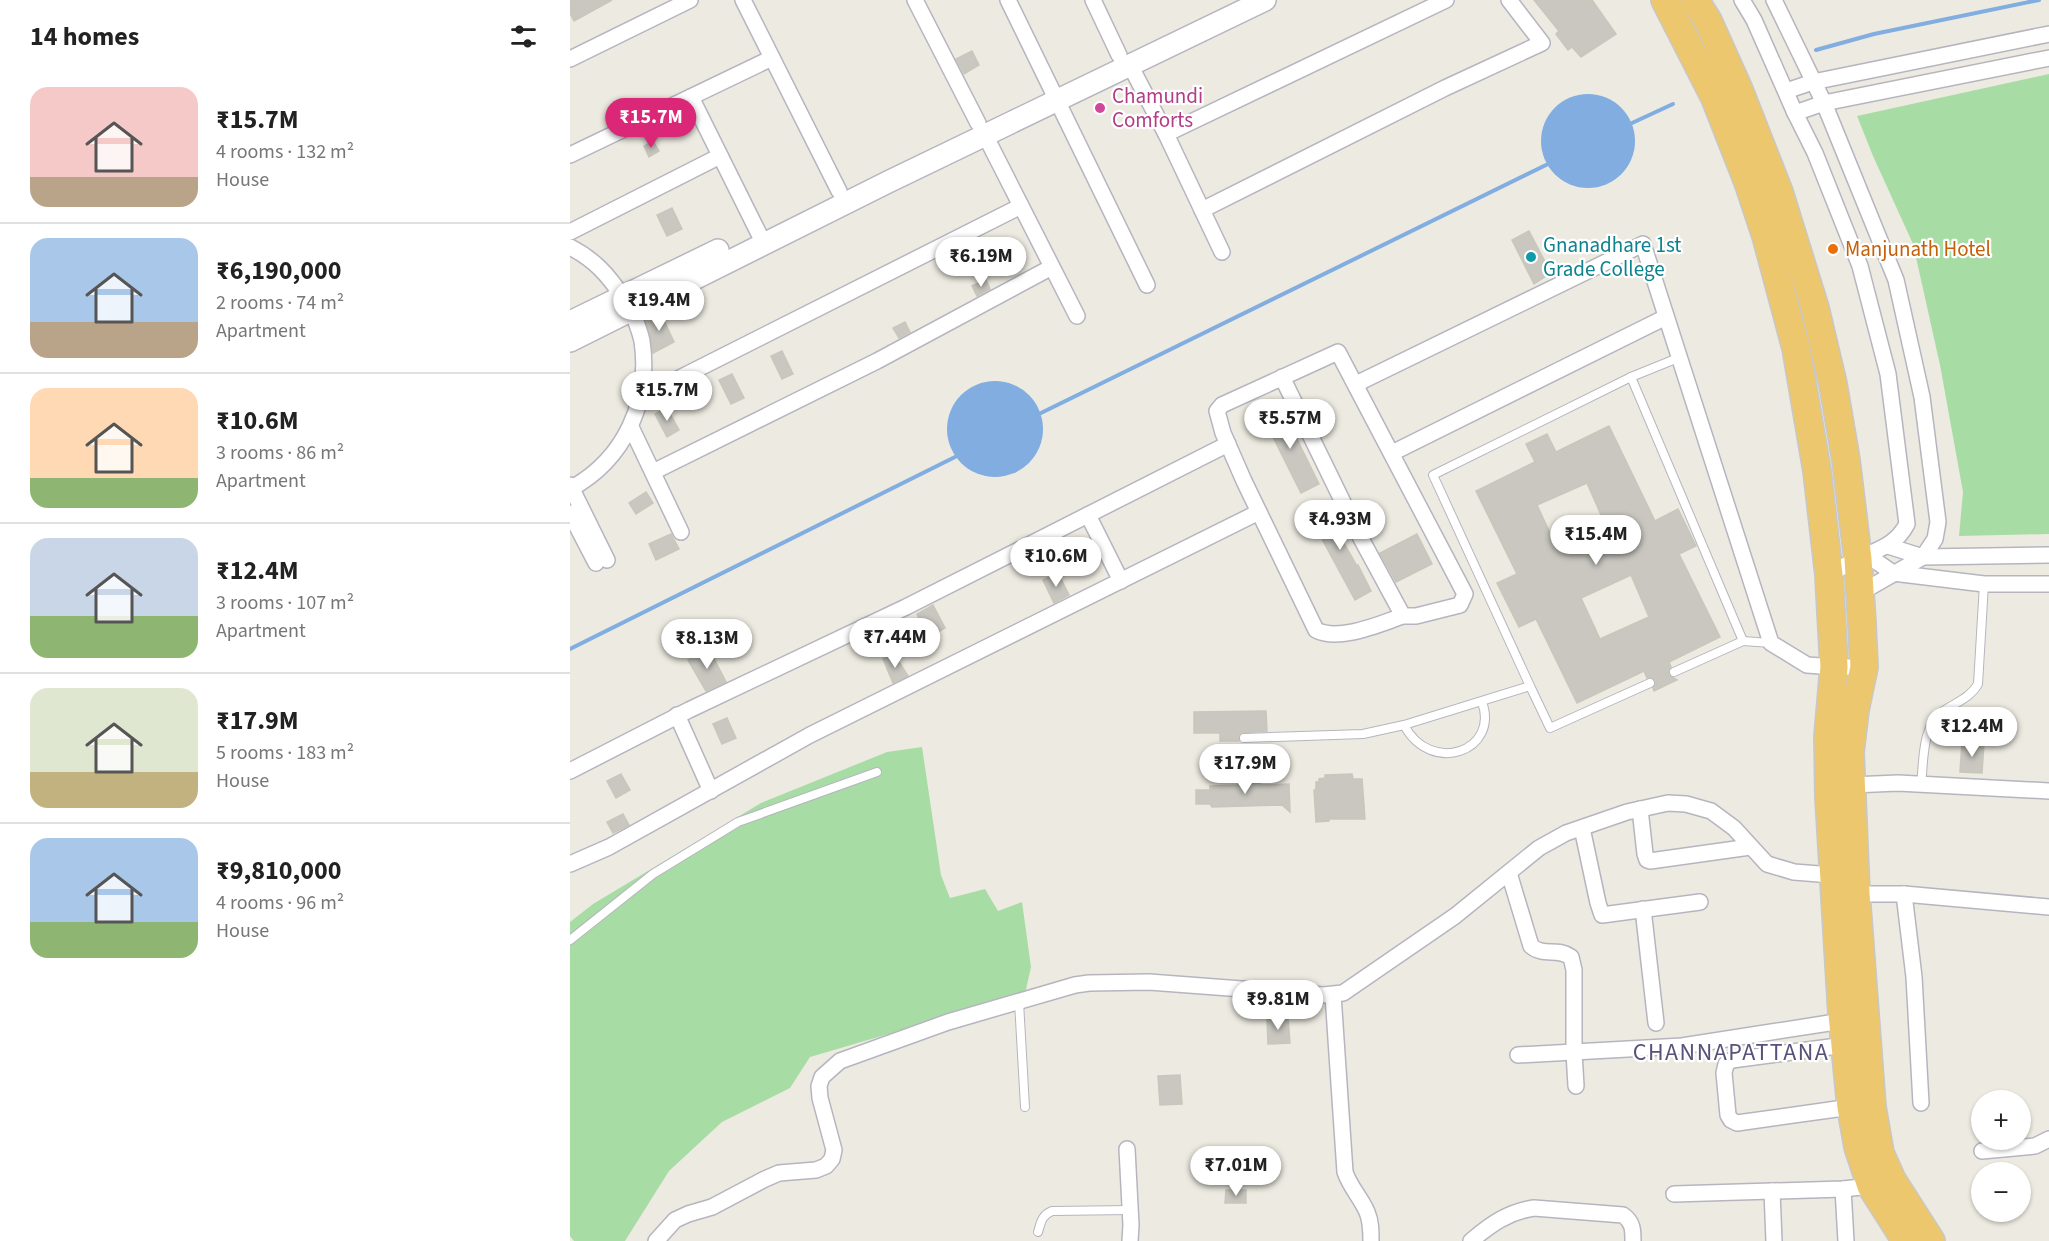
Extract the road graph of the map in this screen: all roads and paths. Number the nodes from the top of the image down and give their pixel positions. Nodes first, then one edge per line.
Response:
1 (690, 0) edge
2 (744, 0) edge
3 (915, 0) edge
4 (1008, 0) edge
5 (1093, 0) edge
6 (1233, 0) edge
7 (1265, 0) edge
8 (1446, 0) edge
9 (1509, 0) edge
10 (1665, 0) edge
11 (1695, 0) edge
12 (1774, 0) edge
13 (1744, 1) edge
14 (2049, 34) edge
15 (772, 58) junction
16 (2049, 58) edge
17 (570, 59) edge
18 (1124, 60) junction
19 (1814, 82) junction
20 (1786, 91) junction
21 (1054, 94) junction
22 (691, 97) junction
23 (1824, 103) junction
24 (1795, 113) junction
25 (981, 129) junction
26 (1166, 134) junction
27 (570, 155) edge
28 (720, 156) junction
29 (839, 191) junction
30 (1021, 206) junction
31 (1202, 210) junction
32 (570, 232) edge
33 (761, 237) junction
34 (570, 248) edge
35 (1222, 252) dead end
36 (1052, 267) junction
37 (1147, 285) dead end
38 (627, 303) junction
39 (1077, 316) dead end
40 (1666, 317) junction
41 (570, 322) edge
42 (570, 341) edge
43 (1678, 358) junction
44 (1282, 377) junction
45 (1631, 377) junction
46 (1356, 384) junction
47 (640, 398) junction
48 (631, 427) junction
49 (1228, 444) junction
50 (1392, 453) junction
51 (652, 472) junction
52 (570, 488) edge
53 (1259, 512) junction
54 (570, 513) edge
55 (1088, 515) junction
56 (681, 532) dead end
57 (1888, 546) junction
58 (2049, 555) edge
59 (1862, 557) junction
60 (1923, 557) junction
61 (1893, 573) junction
62 (1829, 575) junction
63 (1121, 581) junction
64 (1984, 584) junction
65 (2049, 584) edge
66 (1860, 593) junction
67 (1403, 616) junction
68 (1743, 640) junction
69 (1771, 643) junction
70 (1834, 667) junction
71 (1864, 667) junction
72 (1674, 672) dead end
73 (1650, 683) dead end
74 (1530, 686) junction
75 (1482, 702) junction
76 (677, 716) junction
77 (1404, 725) junction
78 (1244, 738) dead end
79 (570, 771) edge
80 (877, 772) dead end
81 (1851, 785) junction
82 (1921, 785) junction
83 (711, 791) junction
84 (2049, 791) edge
85 (1640, 809) junction
86 (1582, 828) junction
87 (1750, 847) junction
88 (570, 864) edge
89 (1509, 873) junction
90 (1848, 881) junction
91 (1904, 894) junction
92 (1700, 902) dead end
93 (2049, 907) edge
94 (1643, 909) junction
95 (570, 940) edge
96 (1333, 995) junction
97 (1018, 1002) junction
98 (1656, 1023) dead end
99 (1844, 1033) junction
100 (1574, 1052) junction
101 (1518, 1055) dead end
102 (1576, 1086) dead end
103 (1921, 1103) dead end
104 (1025, 1107) dead end
105 (1851, 1107) junction
106 (2049, 1139) edge
107 (1127, 1149) dead end
108 (1982, 1151) dead end
109 (1871, 1186) junction
110 (1843, 1190) junction
111 (1772, 1191) junction
112 (1674, 1194) dead end
113 (1131, 1209) junction
114 (1038, 1232) dead end
115 (656, 1241) edge
116 (1130, 1241) edge
117 (1371, 1241) edge
118 (1472, 1241) edge
119 (1633, 1241) edge
120 (1774, 1241) edge
121 (1846, 1241) edge
122 (1906, 1241) edge
123 (1931, 1241) edge

1 - 17 street
2 - 15 street
3 - 25 street
4 - 21 street
5 - 18 street
6 - 18 street
7 - 18 street
8 - 26 street
9 - 31 street
10 - 62 highway
11 - 59 highway
12 - 19 street
13 - 20 street
14 - 19 street
15 - 22 street
15 - 29 street
16 - 23 street
18 - 21 street
18 - 26 street
19 - 20 street
19 - 23 street
20 - 24 street
21 - 25 street
21 - 37 street
22 - 27 street
22 - 28 street
23 - 24 street
23 - 60 street
24 - 57 street
25 - 29 street
25 - 30 street
25 - 33 street
26 - 31 street
28 - 32 street
28 - 33 street
29 - 33 street
30 - 36 street
30 - 47 street
31 - 35 street
33 - 38 street
34 - 38 street
36 - 39 street
36 - 51 street
38 - 41 street
38 - 42 street
38 - 47 street
40 - 43 street
40 - 46 street
40 - 50 street
43 - 45 lane
43 - 69 street
44 - 46 street
44 - 49 street
44 - 67 street
45 - 68 lane
45 - 74 lane
46 - 50 street
47 - 48 street
48 - 51 street
48 - 52 street
49 - 53 street
49 - 55 street
50 - 67 street
51 - 56 street
52 - 54 street
53 - 63 street
53 - 67 street
55 - 63 street
55 - 76 street
57 - 59 street
57 - 60 street
58 - 60 street
59 - 61 street
59 - 62 street
59 - 66 highway
60 - 61 street
61 - 64 street
61 - 66 street
62 - 70 highway
63 - 83 street
64 - 65 street
64 - 82 lane
66 - 71 highway
68 - 69 lane
68 - 72 lane
69 - 70 street
70 - 71 street
70 - 90 highway
71 - 81 highway
73 - 74 lane
74 - 75 lane
75 - 77 lane
75 - 77 lane
76 - 79 street
76 - 83 street
77 - 78 lane
80 - 95 lane
81 - 82 street
81 - 90 highway
82 - 84 street
83 - 88 street
85 - 86 street
85 - 87 street
85 - 87 street
86 - 89 street
86 - 94 street
87 - 90 street
89 - 96 street
89 - 100 street
90 - 91 street
90 - 99 highway
90 - 123 highway
91 - 93 street
91 - 103 street
92 - 94 street
94 - 98 street
96 - 97 street
96 - 117 street
97 - 104 lane
97 - 115 street
99 - 100 street
99 - 105 highway
99 - 105 street
100 - 101 street
100 - 102 street
105 - 109 highway
106 - 108 street
107 - 113 street
109 - 110 street
109 - 122 highway
110 - 111 street
110 - 121 street
111 - 112 street
111 - 120 street
113 - 114 lane
113 - 116 street
118 - 119 street

